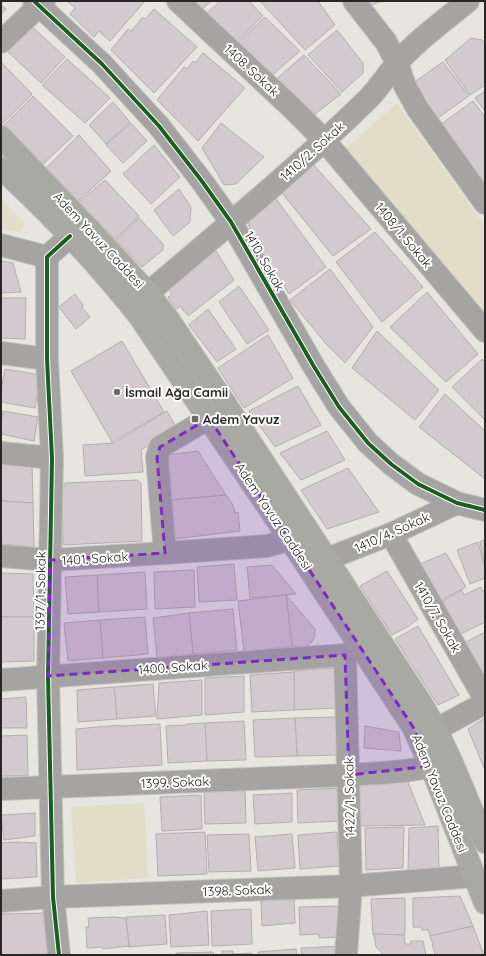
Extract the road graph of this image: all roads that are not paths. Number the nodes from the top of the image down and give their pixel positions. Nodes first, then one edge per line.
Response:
1 (178, 1) edge
2 (354, 1) edge
3 (468, 1) edge
4 (39, 2) edge
5 (1, 42) edge
6 (397, 63) junction
7 (1, 137) edge
8 (324, 140) junction
9 (1, 168) edge
10 (485, 203) edge
11 (231, 222) junction
12 (70, 236) junction
13 (1, 245) edge
14 (47, 257) junction
15 (148, 293) junction
16 (485, 331) edge
17 (1, 354) edge
18 (47, 358) junction
19 (209, 418) junction
20 (1, 453) edge
21 (52, 458) junction
22 (457, 503) junction
23 (485, 510) edge
24 (391, 534) junction
25 (289, 538) junction
26 (165, 553) junction
27 (1, 556) edge
28 (327, 559) junction
29 (50, 560) junction
30 (352, 649) junction
31 (48, 676) junction
32 (1, 680) edge
33 (485, 699) edge
34 (485, 703) edge
35 (437, 729) junction
36 (431, 766) junction
37 (349, 775) junction
38 (51, 786) junction
39 (1, 788) edge
40 (485, 842) edge
41 (474, 876) junction
42 (351, 886) junction
43 (53, 897) junction
44 (1, 901) edge
45 (485, 903) edge
46 (59, 955) edge
47 (346, 955) edge

1 - 8 street, 1408. Sokak
2 - 6 street
3 - 6 street, 1410/2. Sokak
4 - 5 street
4 - 11 street, 1410. Sokak
6 - 8 street, 1410/2. Sokak
6 - 10 street
7 - 15 main road, Adem Yavuz Caddesi
8 - 11 street, 1410/2. Sokak
8 - 16 street, 1408/1. Sokak
9 - 12 main road, Adem Yavuz Caddesi
11 - 15 street, 1410/2. Sokak
11 - 22 street, 1410. Sokak
12 - 14 street
12 - 19 main road, Adem Yavuz Caddesi
13 - 14 street
14 - 18 street, 1397/1. Sokak
15 - 28 main road, Adem Yavuz Caddesi
17 - 18 street
18 - 21 street, 1397/1. Sokak
19 - 25 main road, Adem Yavuz Caddesi
19 - 26 street
20 - 21 street
21 - 29 street, 1397/1. Sokak
22 - 23 street, 1410. Sokak
22 - 24 street, 1410/4. Sokak
24 - 28 street, 1410/4. Sokak
24 - 33 street, 1410/7. Sokak
25 - 26 street, 1401. Sokak
25 - 30 main road, Adem Yavuz Caddesi
26 - 29 street, 1401. Sokak
27 - 29 street, 1401. Sokak
28 - 35 main road, Adem Yavuz Caddesi
29 - 31 street, 1397/1. Sokak
30 - 31 street, 1400. Sokak
30 - 36 main road, Adem Yavuz Caddesi
30 - 37 street, 1422/1. Sokak
31 - 32 street, 1400. Sokak
31 - 38 street, 1397/1. Sokak
34 - 35 street
35 - 40 main road, Adem Yavuz Caddesi
36 - 37 street, 1399. Sokak
36 - 41 main road, Adem Yavuz Caddesi
37 - 38 street, 1399. Sokak
37 - 42 street, 1422/1. Sokak
38 - 39 street, 1399. Sokak
38 - 43 street, 1397/1. Sokak
41 - 42 street, 1398. Sokak
41 - 45 main road, Adem Yavuz Caddesi
42 - 43 street, 1398. Sokak
42 - 47 street, 1422/1. Sokak
43 - 44 street, 1398. Sokak
43 - 46 street, 1397/1. Sokak

